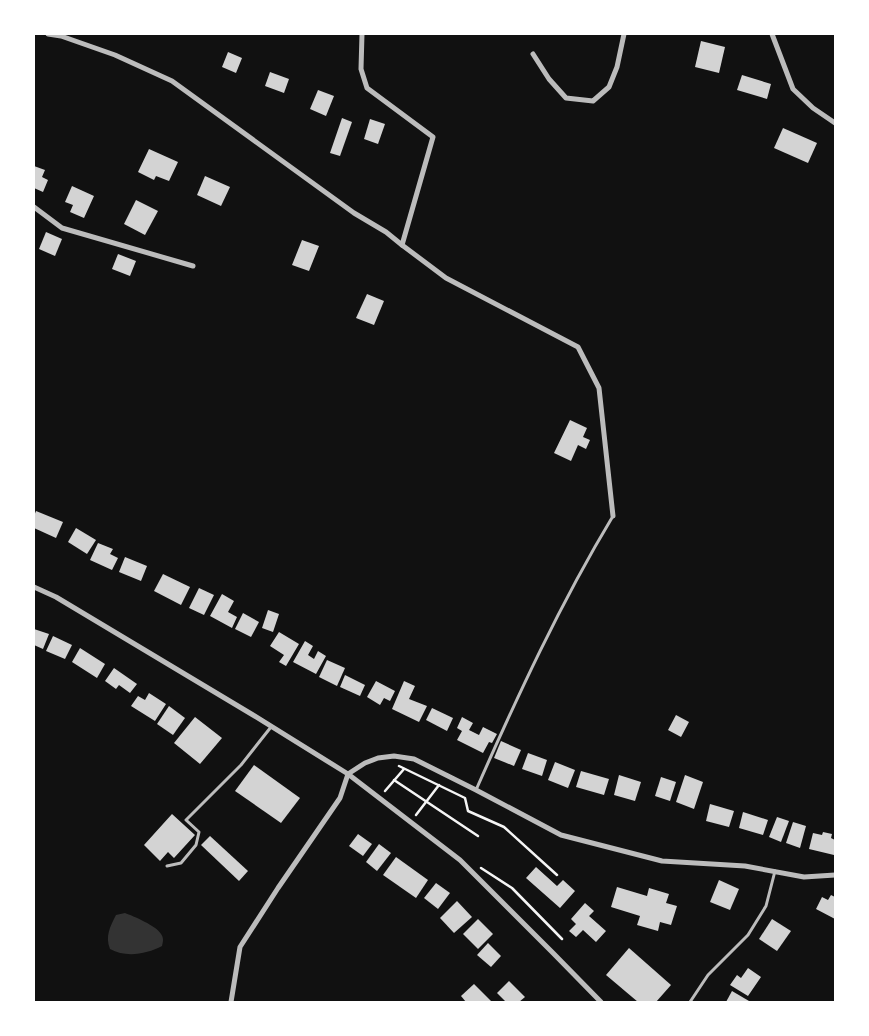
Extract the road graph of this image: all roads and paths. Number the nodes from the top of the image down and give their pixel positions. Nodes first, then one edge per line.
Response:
1 (48, 34) edge
2 (362, 34) edge
3 (624, 34) edge
4 (772, 34) edge
5 (533, 54) dead end
6 (835, 123) edge
7 (34, 208) edge
8 (402, 246) junction
9 (193, 266) dead end
10 (613, 516) joint
11 (34, 587) edge
12 (271, 726) junction
13 (397, 766) dead end
14 (404, 769) junction
15 (348, 774) junction
16 (394, 780) junction
17 (439, 785) junction
18 (379, 786) dead end
19 (476, 790) junction
20 (426, 802) junction
21 (422, 820) dead end
22 (478, 836) dead end
23 (476, 864) dead end
24 (167, 866) dead end
25 (775, 871) junction
26 (557, 874) dead end
27 (835, 875) edge
28 (562, 939) dead end
29 (231, 1002) edge
30 (601, 1002) edge
31 (690, 1002) edge

1 - 8 street
2 - 8 street
3 - 5 street
4 - 6 street
7 - 9 street
8 - 10 street
10 - 19 lane
11 - 12 street
12 - 15 street
12 - 24 lane
13 - 14 path
14 - 16 path
14 - 17 path
15 - 19 street
15 - 29 street
15 - 30 street
16 - 18 path
16 - 20 path
17 - 20 path
17 - 26 path
19 - 25 street
20 - 21 path
20 - 22 path
23 - 28 path
25 - 27 street
25 - 31 lane

